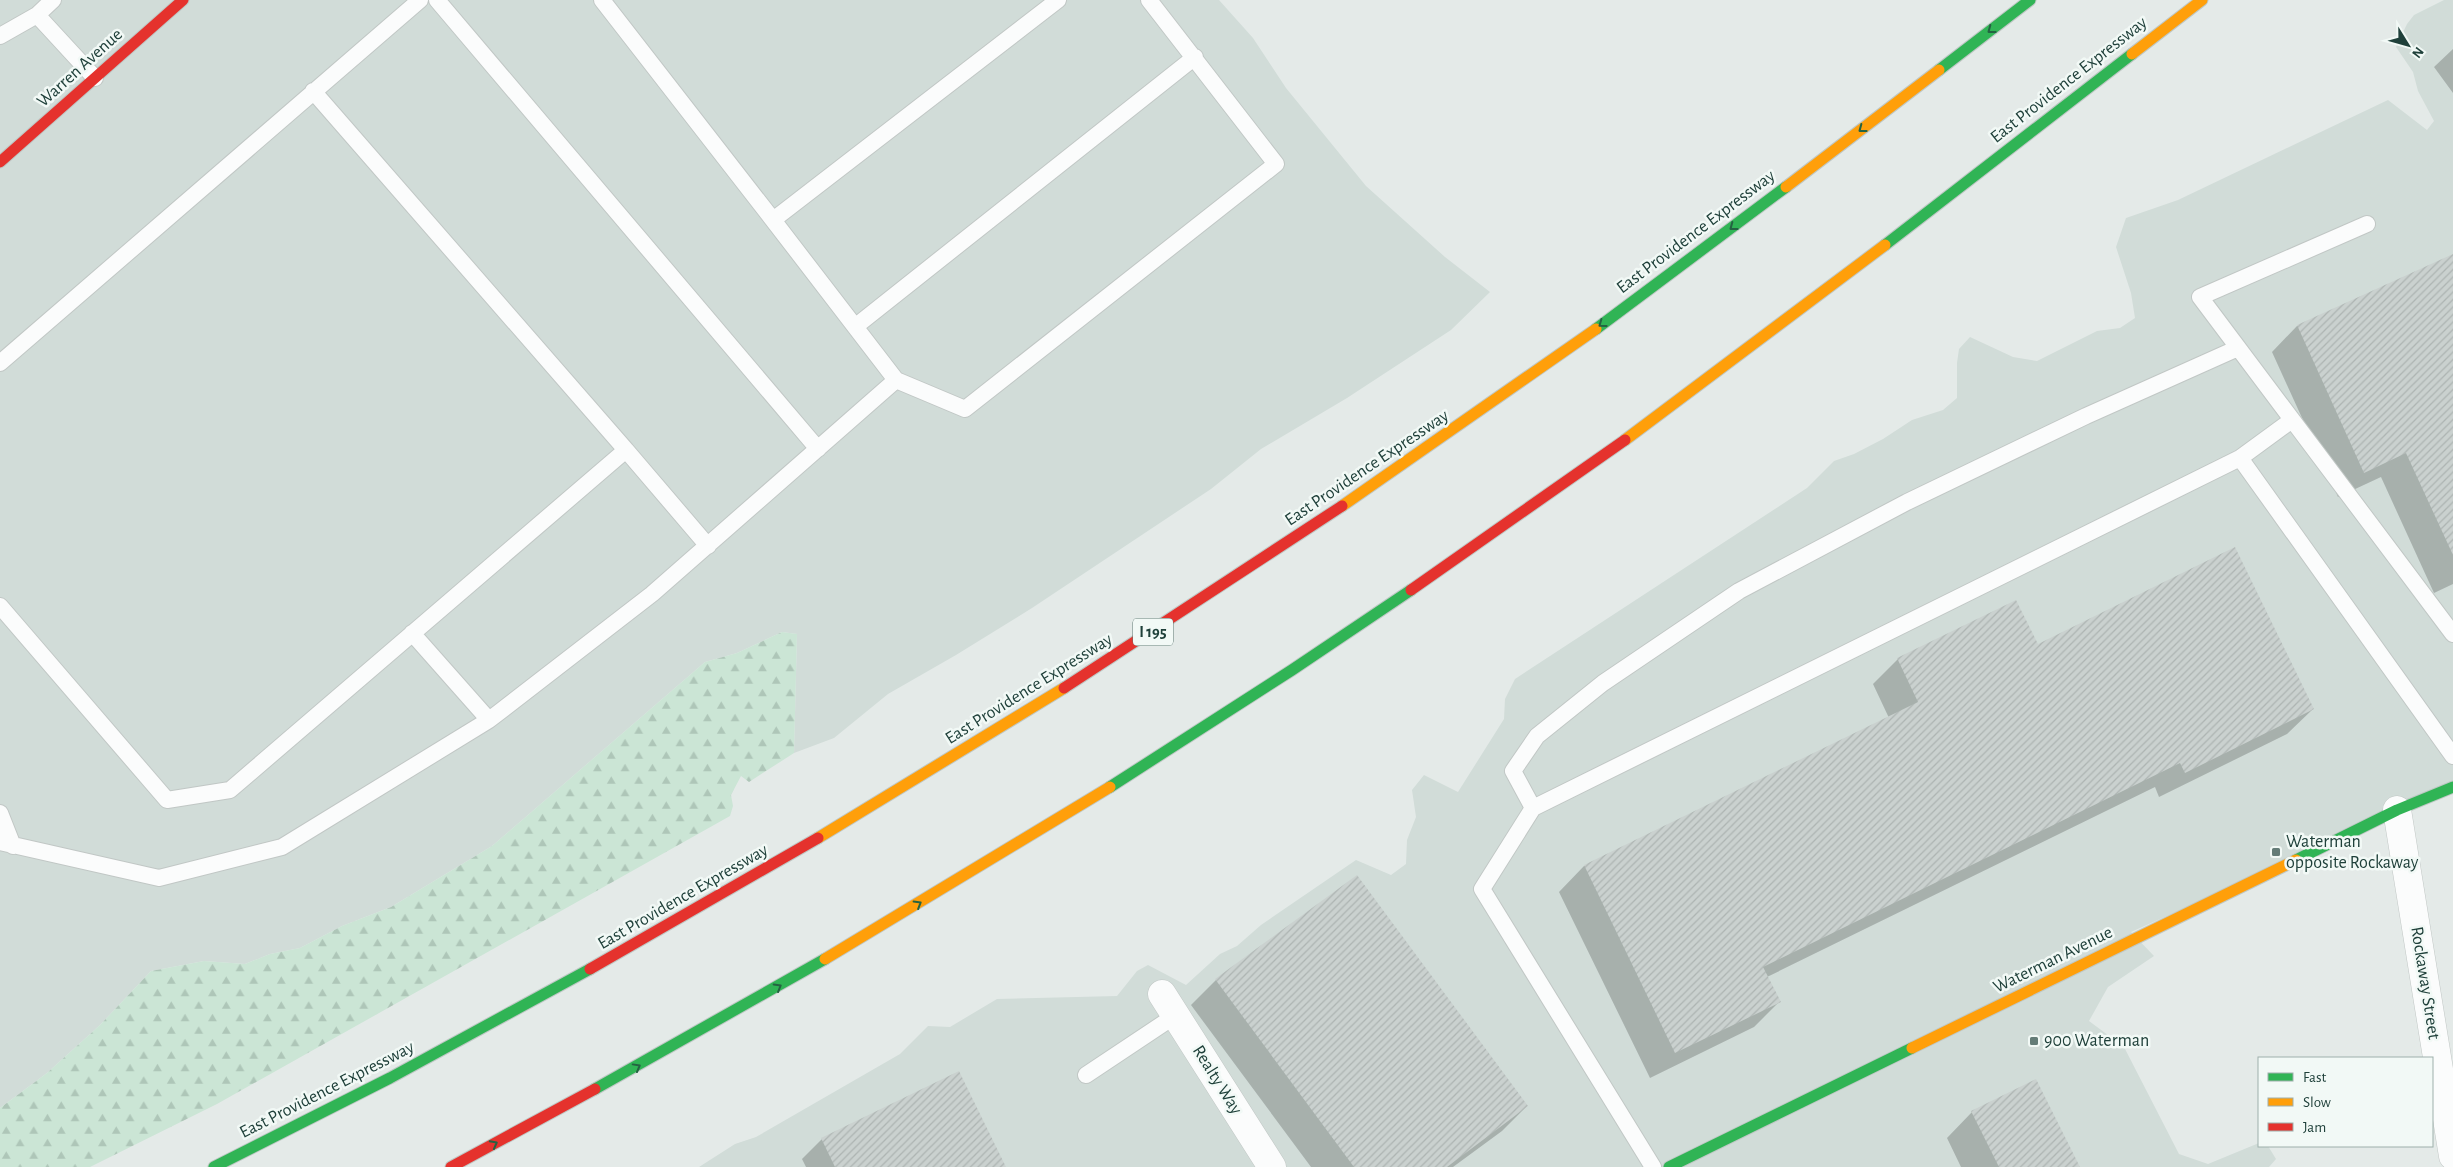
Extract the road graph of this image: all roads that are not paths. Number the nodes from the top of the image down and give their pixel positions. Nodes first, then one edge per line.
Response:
1 (53, 0) edge
2 (183, 0) edge
3 (420, 0) edge
4 (437, 0) edge
5 (602, 0) edge
6 (1058, 0) edge
7 (1149, 0) edge
8 (2030, 0) edge
9 (2202, 0) edge
10 (37, 15) junction
11 (0, 36) edge
12 (1195, 57) junction
13 (94, 78) junction
14 (313, 91) junction
15 (0, 162) edge
16 (774, 220) junction
17 (2367, 224) dead end
18 (856, 326) junction
19 (2238, 348) junction
20 (0, 363) edge
21 (896, 380) junction
22 (2292, 420) junction
23 (818, 449) junction
24 (626, 450) junction
25 (2240, 458) junction
26 (708, 546) junction
27 (0, 606) edge
28 (412, 633) junction
29 (2453, 634) edge
30 (489, 720) junction
31 (2453, 756) edge
32 (2453, 787) edge
33 (1533, 808) junction
34 (2397, 810) junction
35 (0, 813) edge
36 (6, 844) edge
37 (1169, 1004) joint
38 (1086, 1075) dead end
39 (2453, 1156) edge
40 (214, 1167) edge
41 (451, 1167) edge
42 (1272, 1167) edge
43 (1653, 1167) edge
44 (1669, 1167) edge

1 - 10 lane
2 - 13 main road, Warren Avenue
3 - 14 lane
4 - 23 lane
5 - 16 lane
6 - 16 lane
7 - 12 lane
8 -> 40 main road, East Providence Expressway / I 195
41 -> 9 main road, East Providence Expressway
10 - 11 lane
10 - 13 lane
12 - 18 lane
12 - 21 lane
13 - 15 main road, Warren Avenue
14 - 20 lane
14 - 24 lane
16 - 18 lane
17 - 19 lane
18 - 21 lane
19 - 22 lane
19 - 33 lane
21 - 23 lane
22 - 25 lane
22 - 29 lane
23 - 26 lane
24 - 26 lane
24 - 28 lane
25 - 31 lane
25 - 33 lane
26 - 30 lane
27 - 28 lane
28 - 30 lane
30 - 36 lane
32 - 34 main road, Waterman Avenue
33 - 43 lane
34 - 39 street, Rockaway Street
34 - 44 main road, Waterman Avenue
35 - 36 lane
37 - 38 lane
37 - 42 street, Realty Way

